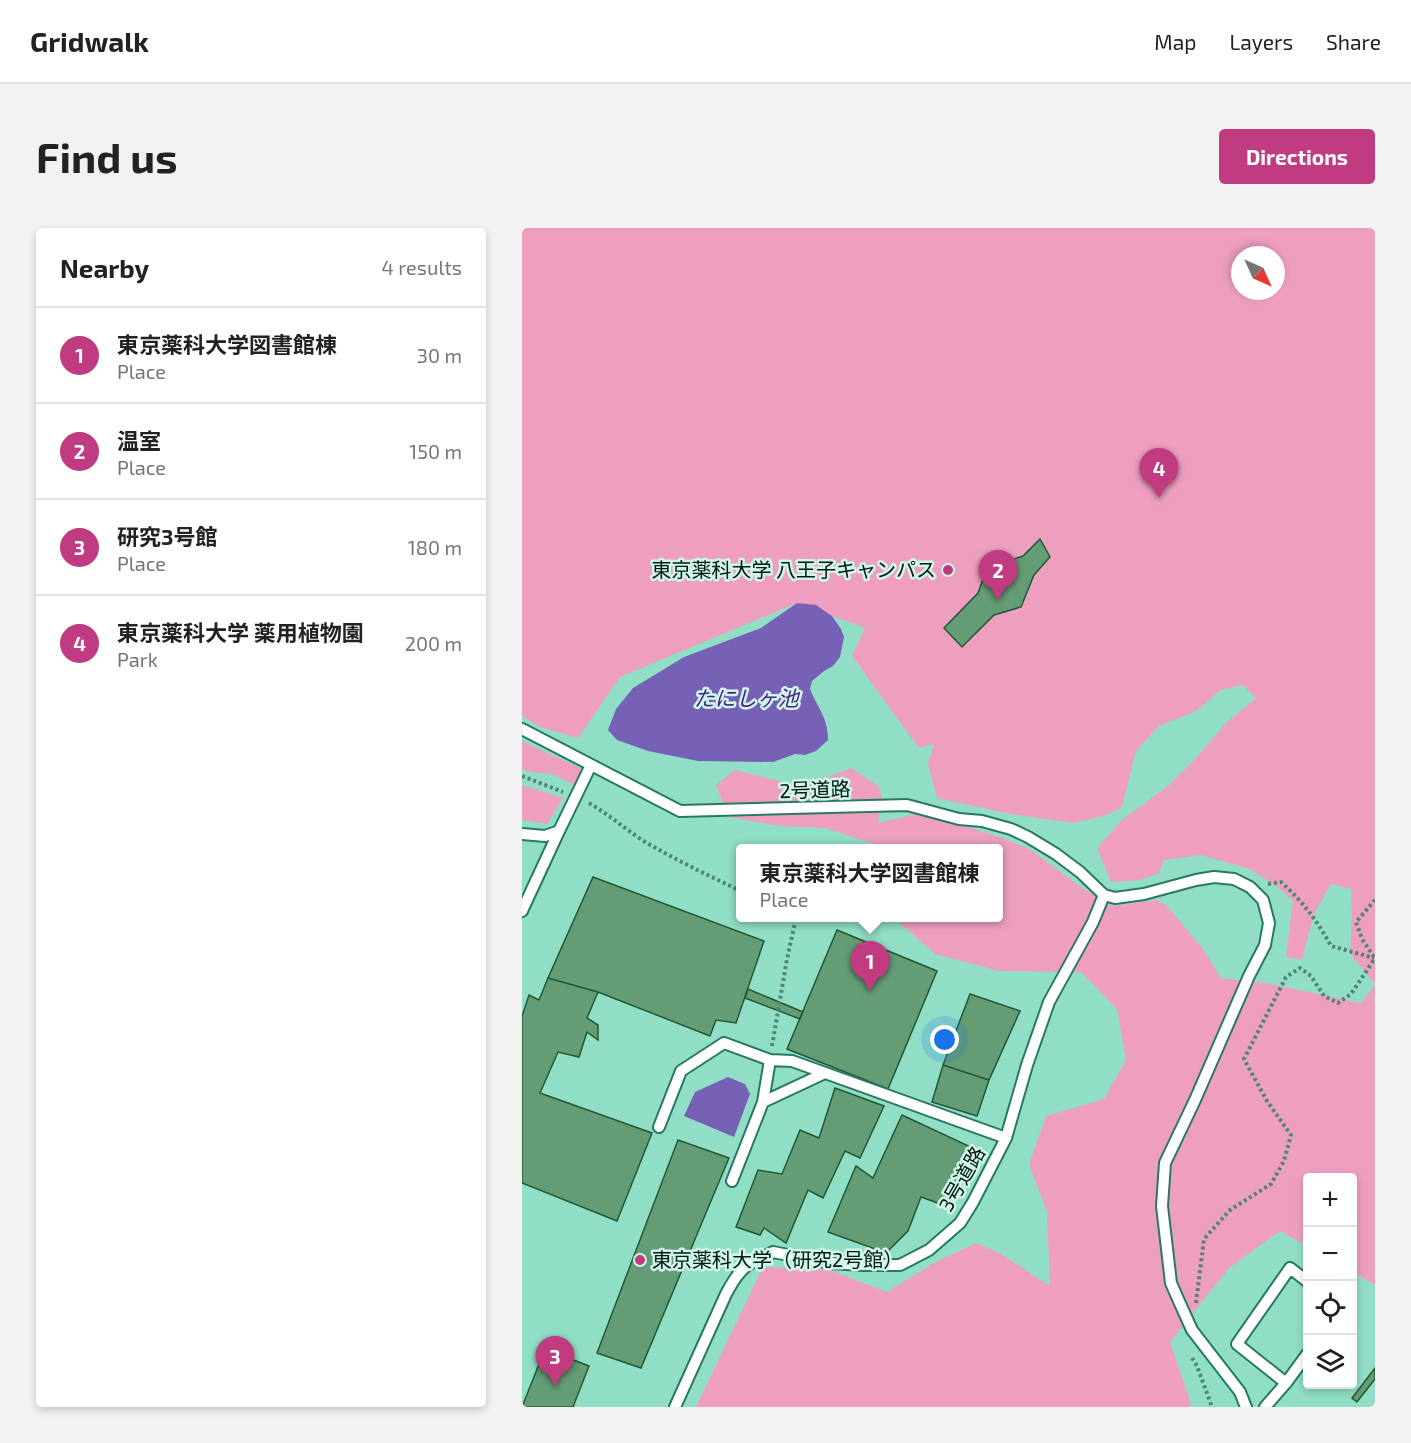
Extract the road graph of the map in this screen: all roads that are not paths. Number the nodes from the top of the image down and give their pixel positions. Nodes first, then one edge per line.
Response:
1 (522, 729) edge
2 (591, 765) junction
3 (559, 831) junction
4 (522, 834) edge
5 (1104, 895) junction
6 (522, 911) edge
7 (770, 1060) junction
8 (825, 1073) junction
9 (763, 1102) junction
10 (659, 1127) dead end
11 (1006, 1138) junction
12 (732, 1180) dead end
13 (1307, 1281) edge
14 (1303, 1360) edge
15 (1286, 1383) junction
16 (675, 1407) edge
17 (1246, 1407) edge
18 (1265, 1407) edge

1 - 2 lane, 2号道路
2 - 3 lane
2 - 5 lane, 2号道路
3 - 4 lane
3 - 6 lane
5 - 11 lane, 3号道路
5 - 17 lane
7 - 8 lane
7 - 9 lane
7 - 10 lane
8 - 9 lane
8 - 11 lane
9 - 12 lane
11 - 16 lane, 3号道路
13 - 15 lane
14 - 15 lane
15 - 18 lane

